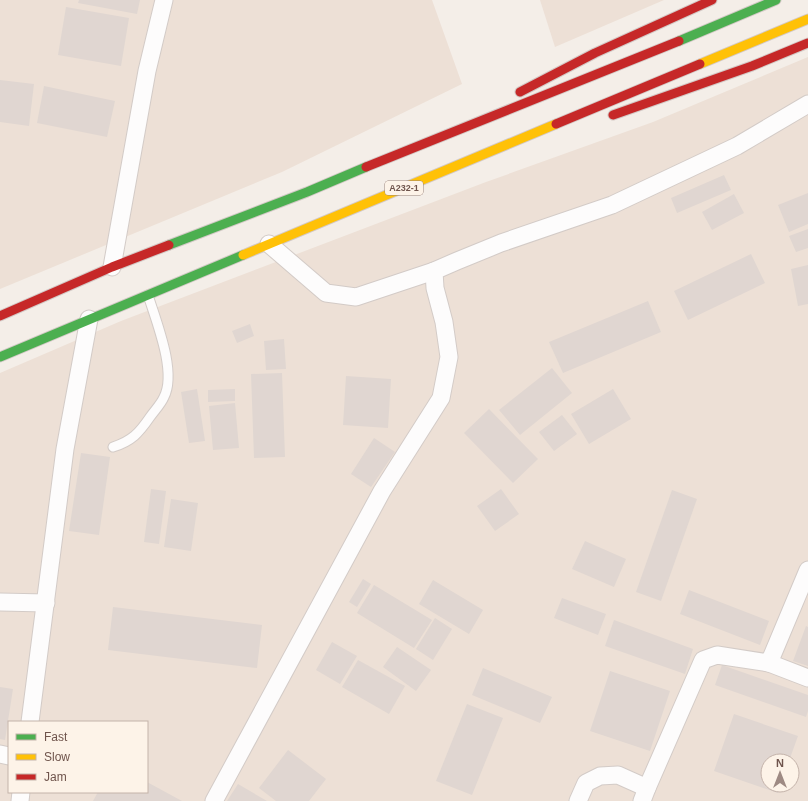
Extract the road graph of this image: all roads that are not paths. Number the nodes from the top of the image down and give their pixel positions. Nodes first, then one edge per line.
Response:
1 (164, 0) edge
2 (712, 0) edge
3 (776, 0) edge
4 (808, 19) edge
5 (808, 43) edge
6 (510, 97) dead end
7 (496, 104) dead end
8 (808, 104) edge
9 (604, 118) dead end
10 (559, 133) dead end
11 (411, 149) junction
12 (432, 176) junction
13 (269, 244) junction
14 (112, 267) junction
15 (434, 271) junction
16 (148, 295) junction
17 (0, 316) edge
18 (89, 319) junction
19 (0, 357) edge
20 (113, 447) dead end
21 (808, 570) edge
22 (0, 602) edge
23 (46, 603) junction
24 (769, 663) junction
25 (808, 678) edge
26 (30, 721) edge
27 (645, 794) edge
28 (214, 801) edge
29 (578, 801) edge

1 - 14 street
2 - 6 highway
3 - 11 highway
4 - 12 highway, A232-1
5 - 9 highway
7 - 11 highway
8 - 15 street
10 - 12 highway
11 - 14 highway
12 - 13 highway, A232-1
13 - 15 street
13 - 16 highway, A232-1
14 - 17 highway
15 - 28 street
16 - 18 highway, A232-1
16 - 20 lane
18 - 19 highway, A232-1
18 - 23 street
21 - 24 street
22 - 23 street
23 - 26 street
24 - 25 street
24 - 27 street
27 - 29 street

